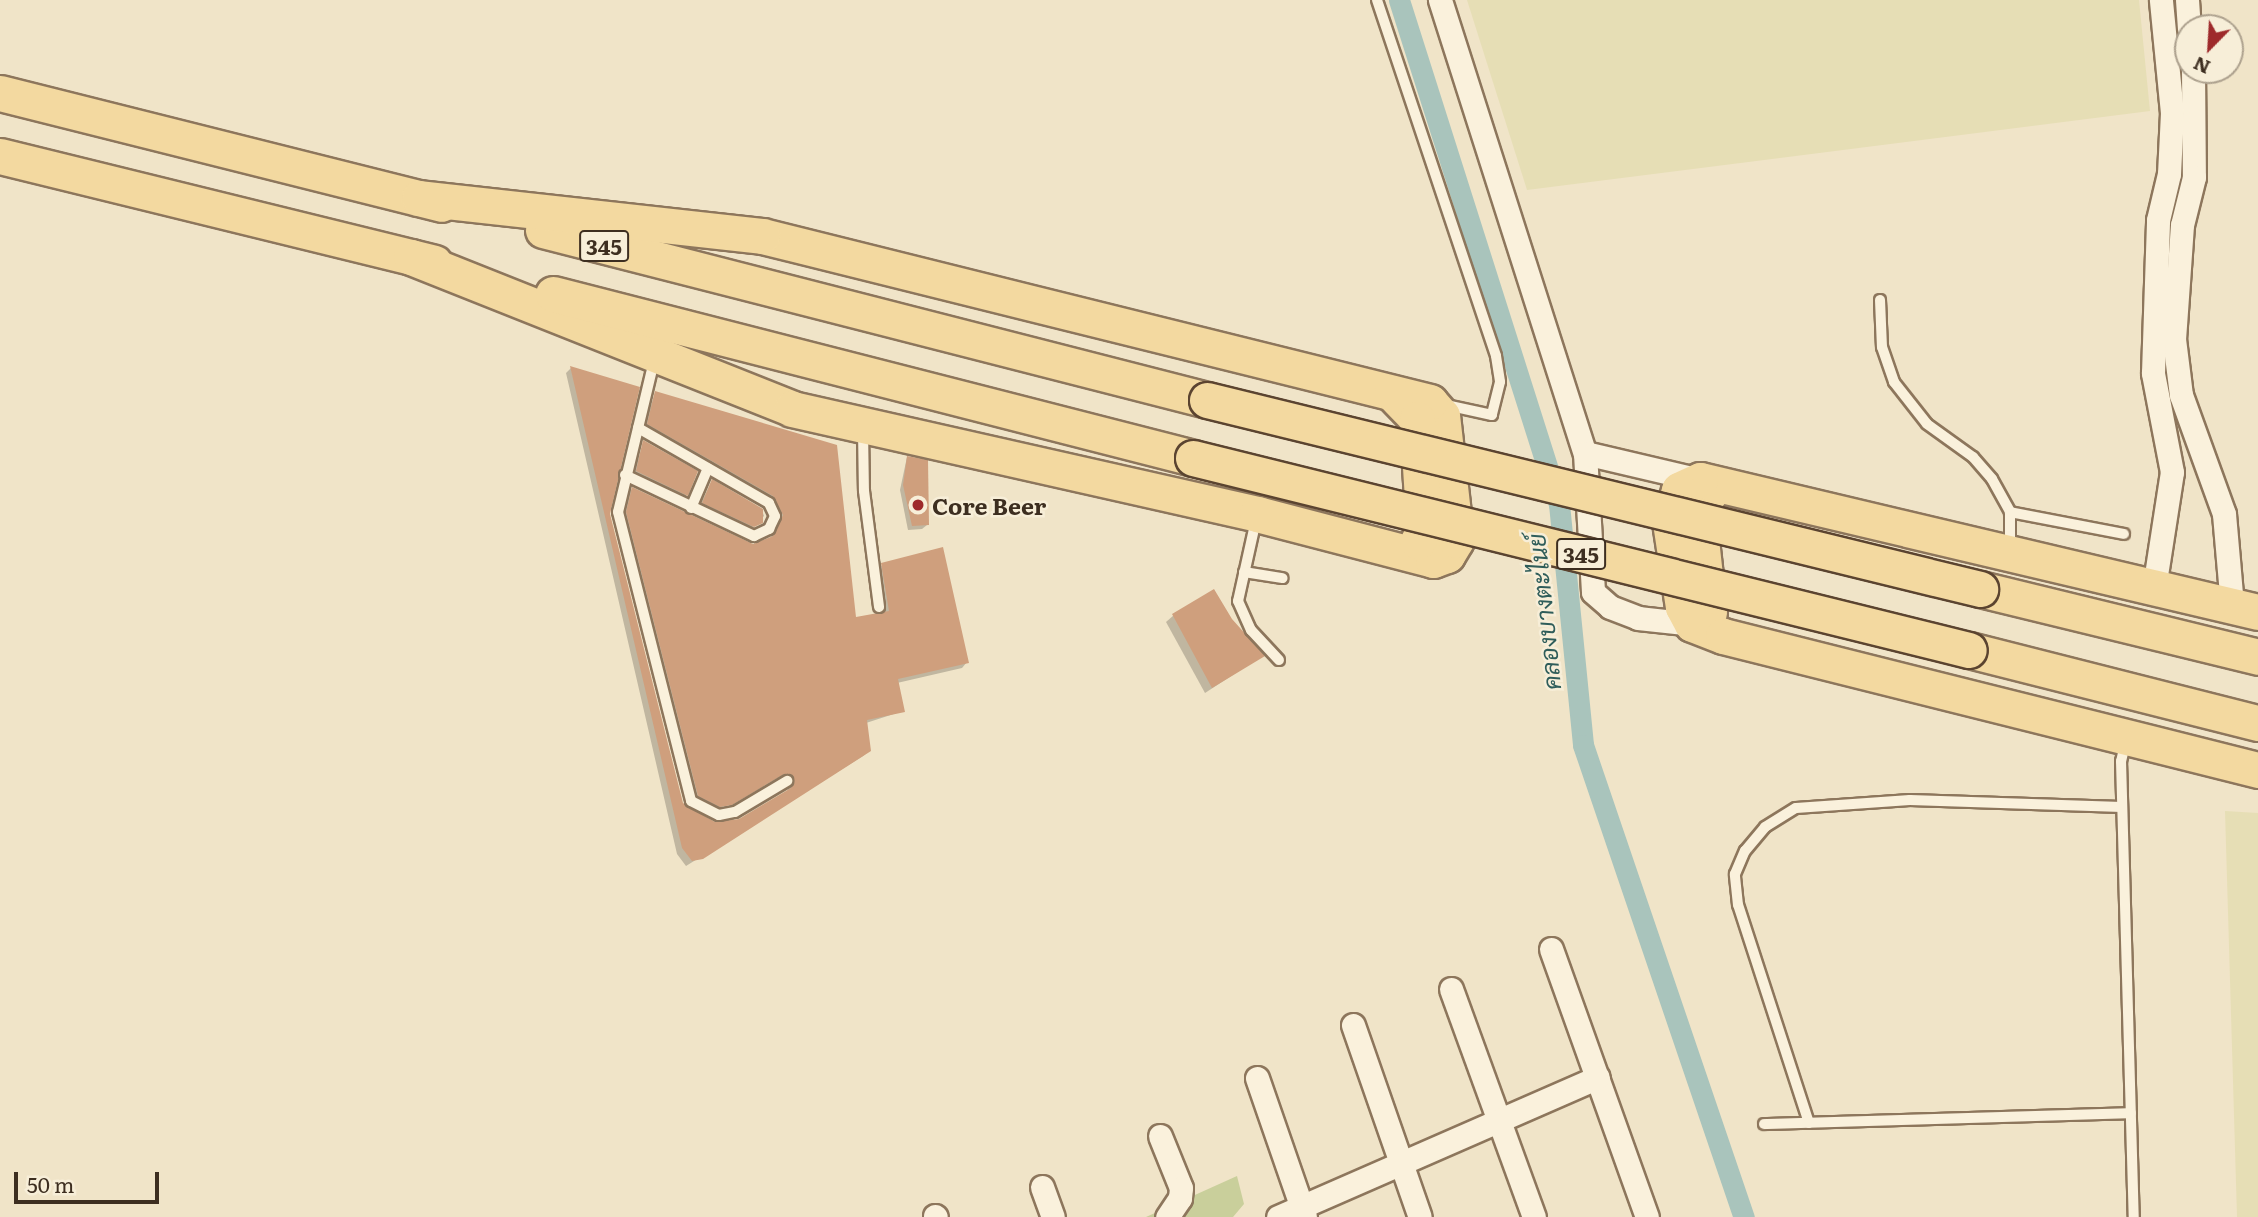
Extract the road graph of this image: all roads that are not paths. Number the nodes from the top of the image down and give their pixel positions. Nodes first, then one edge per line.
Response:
1 (1377, 0) edge
2 (1440, 0) edge
3 (2161, 0) edge
4 (2193, 84) edge
5 (0, 93) edge
6 (0, 156) edge
7 (2169, 174) junction
8 (2194, 177) junction
9 (419, 198) junction
10 (817, 253) junction
11 (411, 257) junction
12 (808, 298) junction
13 (1880, 300) dead end
14 (656, 355) junction
15 (852, 371) junction
16 (1392, 393) junction
17 (1430, 402) junction
18 (854, 421) junction
19 (638, 428) junction
20 (1585, 453) junction
21 (2205, 467) junction
22 (708, 468) junction
23 (2172, 472) junction
24 (625, 475) junction
25 (1700, 480) junction
26 (1740, 490) junction
27 (691, 508) junction
28 (2010, 512) junction
29 (1257, 514) junction
30 (2124, 534) dead end
31 (1383, 549) junction
32 (2011, 554) junction
33 (1244, 572) junction
34 (1283, 578) dead end
35 (2154, 587) junction
36 (879, 607) dead end
37 (2245, 609) edge
38 (1708, 630) junction
39 (2258, 657) edge
40 (1279, 660) dead end
41 (2258, 723) edge
42 (2127, 737) junction
43 (2258, 770) edge
44 (787, 781) dead end
45 (2122, 807) junction
46 (1551, 949) dead end
47 (1451, 989) dead end
48 (1353, 1025) dead end
49 (1598, 1076) junction
50 (1257, 1078) dead end
51 (2131, 1113) junction
52 (1499, 1120) junction
53 (1809, 1122) junction
54 (1764, 1124) dead end
55 (1160, 1136) dead end
56 (1401, 1163) junction
57 (1042, 1187) dead end
58 (1303, 1212) edge
59 (1053, 1217) edge
60 (1167, 1217) edge
61 (1278, 1217) edge
62 (1420, 1217) edge
63 (1534, 1217) edge
64 (1647, 1217) edge
65 (2134, 1217) edge

1 - 17 lane
2 - 20 street
3 - 7 street
4 - 8 street
5 - 9 main road, 345
6 - 11 main road, 345
7 - 8 street
7 - 23 street
8 - 21 street
9 - 10 main road
9 - 12 main road, 345
10 - 12 main road
10 - 16 main road
11 - 14 main road
11 - 15 main road, 345
12 - 39 main road, 345, bridge
13 - 28 lane
14 - 18 main road
14 - 19 lane
15 - 18 main road
15 - 41 main road, 345, bridge
16 - 17 main road
16 - 31 main road
17 - 31 main road
18 - 29 main road
18 - 36 lane
19 - 22 lane
19 - 24 lane
20 - 25 street
20 - 38 street
21 - 23 street
21 - 37 street
22 - 27 lane
22 - 27 lane
23 - 35 street
24 - 27 lane
24 - 44 lane
25 - 26 main road
25 - 38 main road
26 - 32 main road
26 - 38 main road
28 - 30 lane
28 - 32 lane
29 - 31 main road
29 - 33 lane
32 - 35 main road
33 - 34 lane
33 - 40 lane
35 - 37 main road
38 - 42 main road
42 - 43 main road
42 - 45 lane
45 - 51 lane
45 - 53 lane
46 - 49 street
47 - 52 street
48 - 56 street
49 - 52 street
49 - 64 street
50 - 58 street
51 - 53 lane
51 - 65 lane
52 - 56 street
52 - 63 street
53 - 54 lane
55 - 60 street
56 - 58 street
56 - 62 street
57 - 59 street
58 - 61 street

